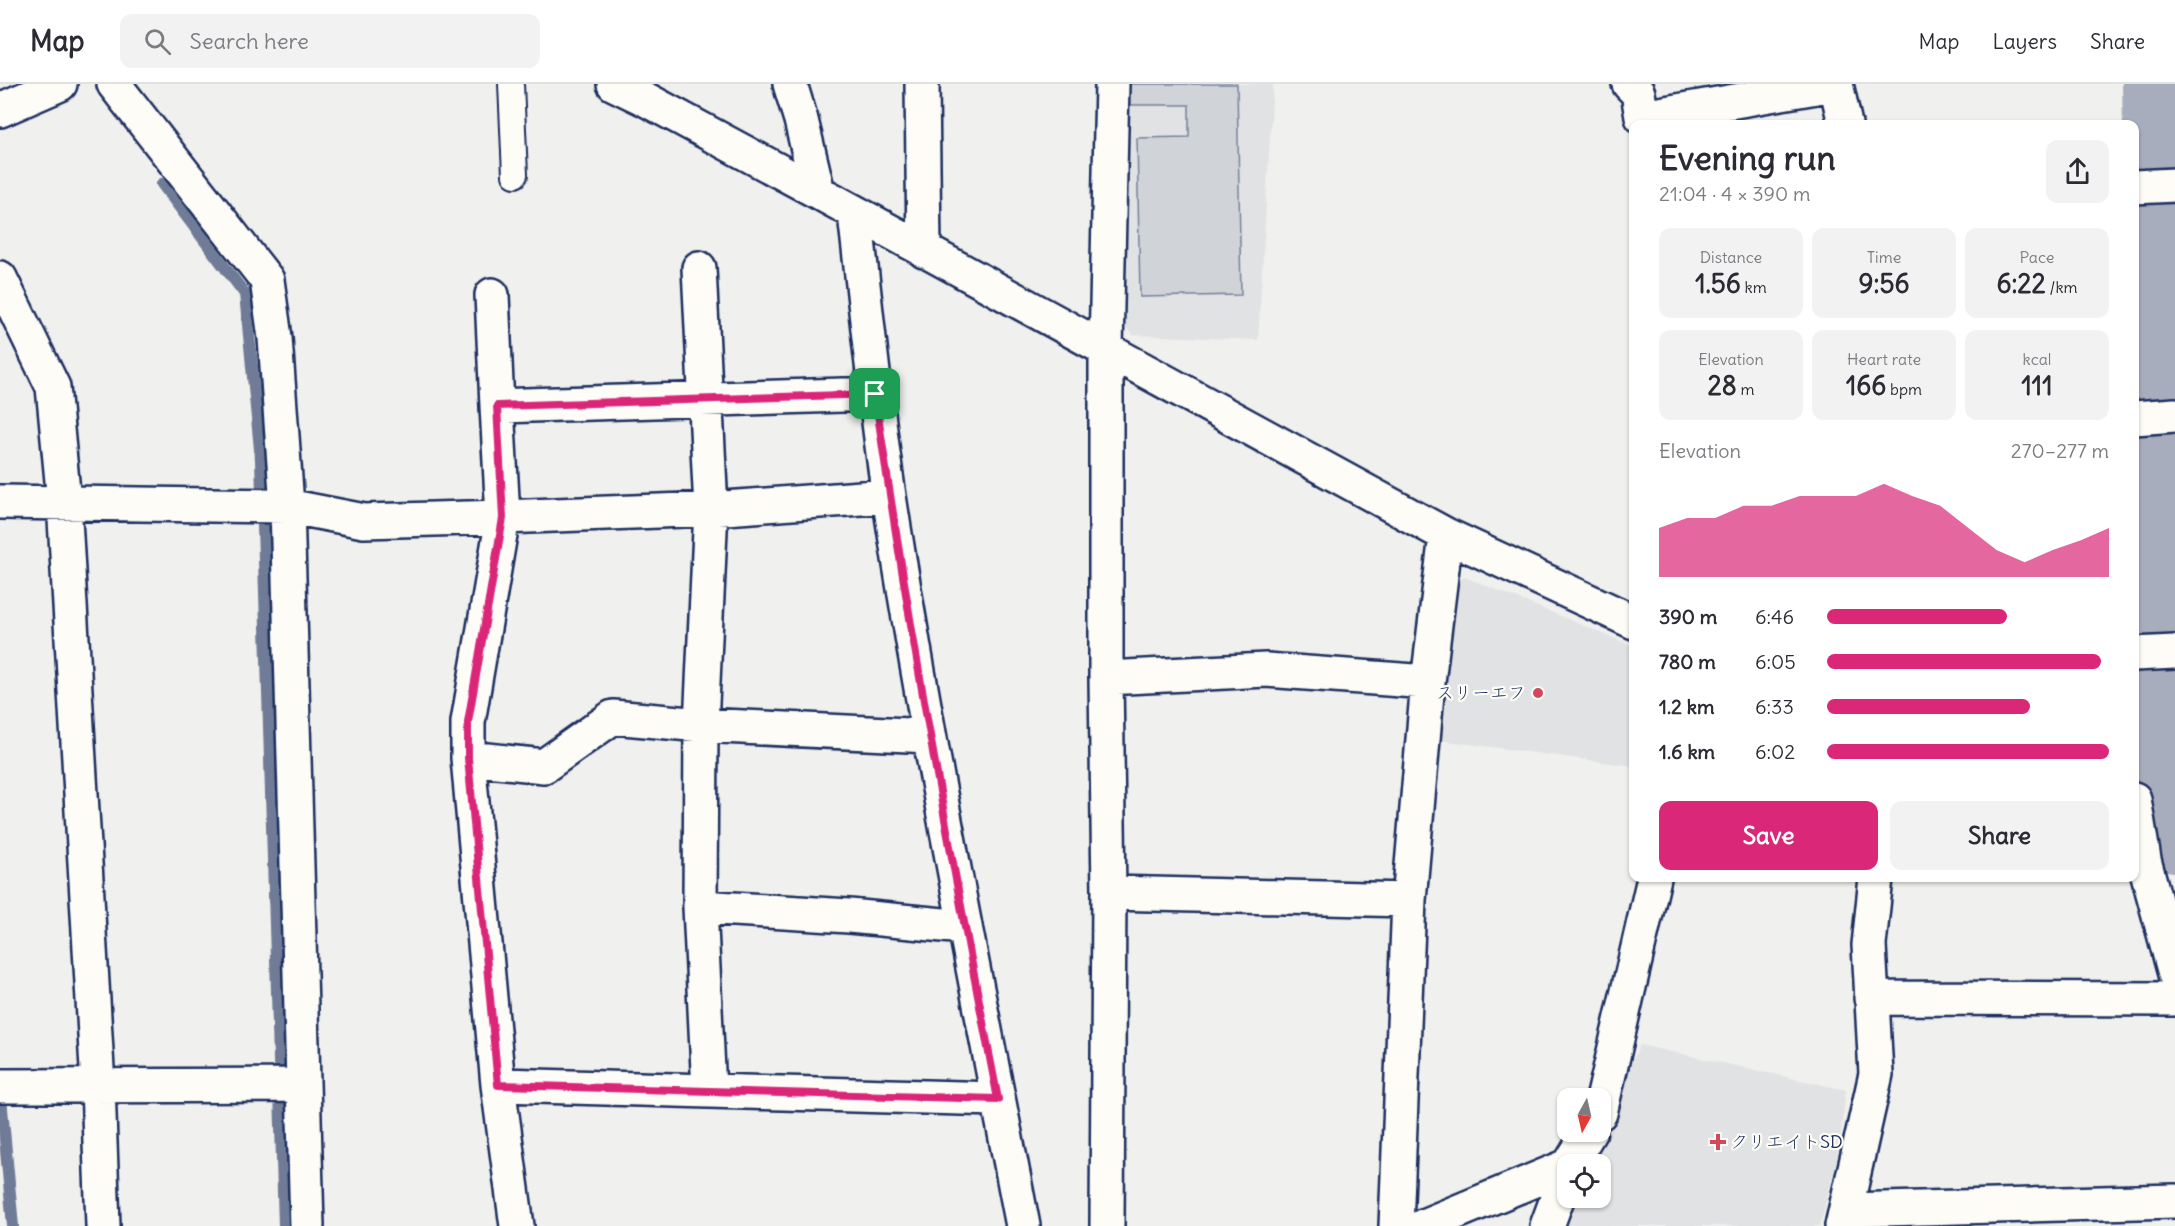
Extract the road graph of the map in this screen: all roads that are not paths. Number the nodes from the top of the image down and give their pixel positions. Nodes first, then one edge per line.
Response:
1 (60, 84) edge
2 (114, 84) edge
3 (511, 84) edge
4 (614, 84) edge
5 (790, 84) edge
6 (922, 84) edge
7 (1112, 84) edge
8 (1629, 84) edge
9 (1835, 84) edge
10 (0, 110) edge
11 (1844, 120) edge
12 (515, 176) dead end
13 (2175, 184) edge
14 (2139, 187) edge
15 (818, 192) junction
16 (855, 214) junction
17 (924, 251) junction
18 (699, 268) dead end
19 (0, 278) edge
20 (492, 295) dead end
21 (1106, 349) junction
22 (875, 394) junction
23 (706, 399) junction
24 (497, 406) junction
25 (2175, 415) edge
26 (2139, 418) edge
27 (889, 496) junction
28 (0, 502) edge
29 (64, 502) junction
30 (272, 505) junction
31 (711, 508) junction
32 (503, 518) junction
33 (1446, 535) junction
34 (1629, 620) edge
35 (2175, 652) edge
36 (2139, 654) edge
37 (1106, 678) junction
38 (1428, 682) junction
39 (701, 725) junction
40 (929, 736) junction
41 (468, 758) junction
42 (2139, 830) edge
43 (1653, 882) edge
44 (1875, 882) edge
45 (1109, 893) junction
46 (1409, 900) junction
47 (700, 907) junction
48 (964, 927) junction
49 (2175, 974) edge
50 (1871, 998) junction
51 (2175, 999) edge
52 (302, 1085) junction
53 (498, 1085) junction
54 (0, 1086) edge
55 (98, 1086) junction
56 (1606, 1088) edge
57 (709, 1091) junction
58 (998, 1099) junction
59 (1557, 1171) edge
60 (1557, 1197) edge
61 (2175, 1201) edge
62 (2031, 1215) edge
63 (1844, 1218) edge
64 (103, 1226) edge
65 (307, 1226) edge
66 (520, 1226) edge
67 (1023, 1226) edge
68 (1107, 1226) edge
69 (1396, 1226) edge
70 (1423, 1226) edge
71 (1547, 1226) edge

1 - 10 street
2 - 30 street
3 - 12 lane
4 - 15 street
5 - 15 street
6 - 17 street
7 - 21 street
8 - 9 street
9 - 11 street
13 - 14 street
15 - 16 street
16 - 17 street
16 - 22 street
17 - 21 street
18 - 23 street
19 - 29 street
20 - 24 street
21 - 33 street
21 - 37 street
22 - 23 street
22 - 27 street
23 - 24 street
23 - 31 street
24 - 32 street
25 - 26 street
27 - 31 street
27 - 40 street
28 - 29 street
29 - 30 street
29 - 55 street
30 - 32 street
30 - 52 street
31 - 32 street
31 - 39 street
32 - 41 street
33 - 34 street
33 - 38 street
35 - 36 street
37 - 38 street
37 - 45 street
38 - 46 street
39 - 40 street
39 - 41 street
39 - 47 street
40 - 48 street
41 - 53 street
42 - 49 street
43 - 56 street
44 - 50 street
45 - 46 street
45 - 68 street
46 - 69 street
47 - 48 street
47 - 57 street
48 - 58 street
50 - 51 street
50 - 63 street
52 - 55 street
52 - 65 street
53 - 57 street
53 - 66 street
54 - 55 street
55 - 64 street
57 - 58 street
58 - 67 street
59 - 70 street
60 - 71 street
61 - 62 street
62 - 63 street

